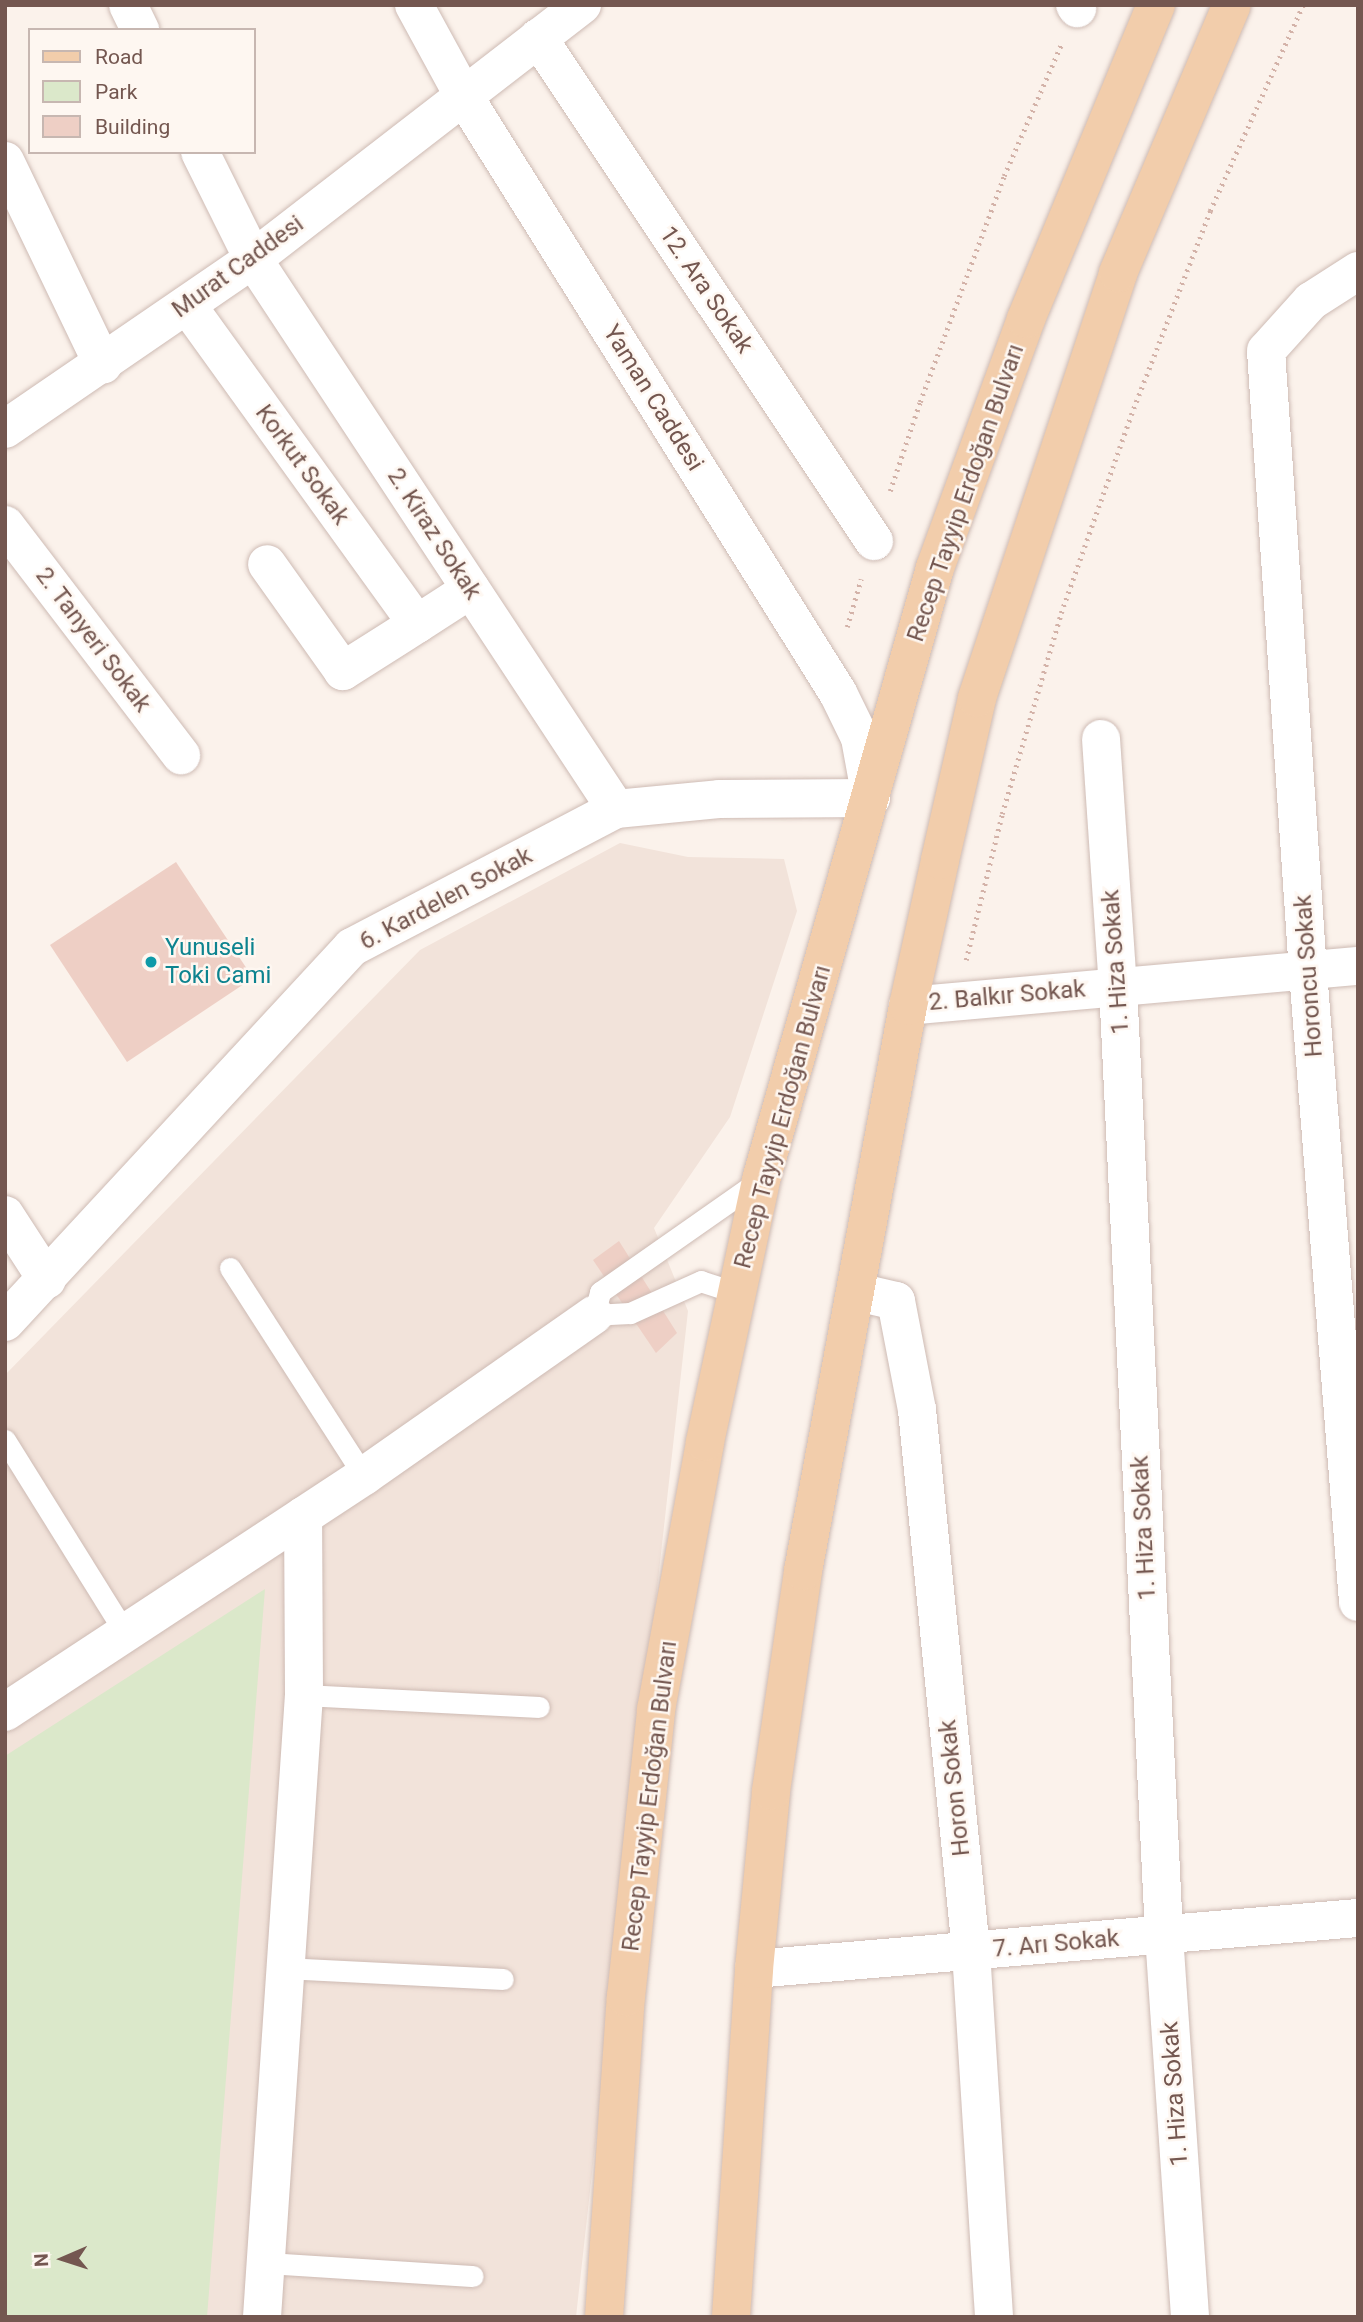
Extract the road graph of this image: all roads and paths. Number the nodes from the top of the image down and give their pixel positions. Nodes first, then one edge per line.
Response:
1 (128, 5) edge
2 (414, 5) edge
3 (582, 5) edge
4 (1156, 5) edge
5 (1209, 5) edge
6 (1232, 5) edge
7 (1303, 5) edge
8 (1076, 6) edge
9 (139, 28) edge
10 (538, 38) junction
11 (463, 95) junction
12 (201, 154) edge
13 (5, 161) edge
14 (15, 206) edge
15 (253, 259) junction
16 (1358, 271) edge
17 (1118, 272) junction
18 (187, 306) junction
19 (103, 365) junction
20 (5, 429) edge
21 (5, 525) edge
22 (874, 541) junction
23 (267, 564) dead end
24 (471, 589) junction
25 (417, 624) junction
26 (838, 693) junction
27 (1101, 740) dead end
28 (181, 755) dead end
29 (871, 798) junction
30 (616, 809) junction
31 (1358, 966) edge
32 (1308, 972) junction
33 (1118, 986) junction
34 (956, 1000) junction
35 (908, 1006) junction
36 (761, 1180) junction
37 (5, 1215) edge
38 (230, 1268) dead end
39 (47, 1280) junction
40 (857, 1292) junction
41 (737, 1293) junction
42 (594, 1315) junction
43 (5, 1322) edge
44 (5, 1440) edge
45 (364, 1476) junction
46 (303, 1516) junction
47 (1358, 1602) edge
48 (125, 1633) junction
49 (304, 1695) junction
50 (539, 1707) dead end
51 (5, 1712) edge
52 (1358, 1918) edge
53 (1164, 1935) junction
54 (971, 1951) junction
55 (284, 1968) junction
56 (754, 1969) junction
57 (503, 1979) dead end
58 (266, 2263) junction
59 (473, 2276) dead end
60 (262, 2317) edge
61 (604, 2317) edge
62 (731, 2317) edge
63 (994, 2317) edge
64 (1190, 2317) edge

1 - 9 street
2 - 11 street, Yaman Caddesi
3 - 10 street, Murat Caddesi
4 - 29 main road, Recep Tayyip Erdoğan Bulvarı
5 - 17 main road
6 - 17 main road
7 - 34 path
8 - 22 path
10 - 11 street, Murat Caddesi
10 - 22 street, 12. Ara Sokak
11 - 15 street, Murat Caddesi
11 - 26 street, Yaman Caddesi
12 - 15 street, 2. Kiraz Sokak
13 - 14 street
14 - 19 street
15 - 18 street, Murat Caddesi
15 - 24 street, 2. Kiraz Sokak
16 - 32 street, Horoncu Sokak
17 - 35 main road
18 - 19 street, Murat Caddesi
18 - 25 street, Korkut Sokak
19 - 20 street, Murat Caddesi
21 - 28 street, 2. Tanyeri Sokak
22 - 26 path
23 - 25 street
24 - 25 street
24 - 30 street, 2. Kiraz Sokak
26 - 29 street, Yaman Caddesi
27 - 33 street, 1. Hiza Sokak
29 - 30 street, 6. Kardelen Sokak
29 - 36 main road, Recep Tayyip Erdoğan Bulvarı
30 - 39 street, 6. Kardelen Sokak
31 - 32 street, 2. Balkır Sokak
32 - 33 street, 2. Balkır Sokak
32 - 47 street, Horoncu Sokak
33 - 34 street, 2. Balkır Sokak
33 - 53 street, 1. Hiza Sokak
34 - 35 street, 2. Balkır Sokak
35 - 40 main road
36 - 41 main road, Recep Tayyip Erdoğan Bulvarı
36 - 42 lane
37 - 39 street
38 - 45 lane
39 - 43 street, 6. Kardelen Sokak
40 - 54 street, Horon Sokak
40 - 56 main road
41 - 42 lane
41 - 61 main road, Recep Tayyip Erdoğan Bulvarı
42 - 45 street
44 - 48 lane
45 - 46 street
46 - 48 street
46 - 49 street
48 - 51 street
49 - 50 lane
49 - 55 street
52 - 53 street, 7. Arı Sokak
53 - 54 street, 7. Arı Sokak
53 - 64 street, 1. Hiza Sokak
54 - 56 street, 7. Arı Sokak
54 - 63 street, Horon Sokak
55 - 57 lane
55 - 58 street
56 - 62 main road
58 - 59 lane
58 - 60 street

